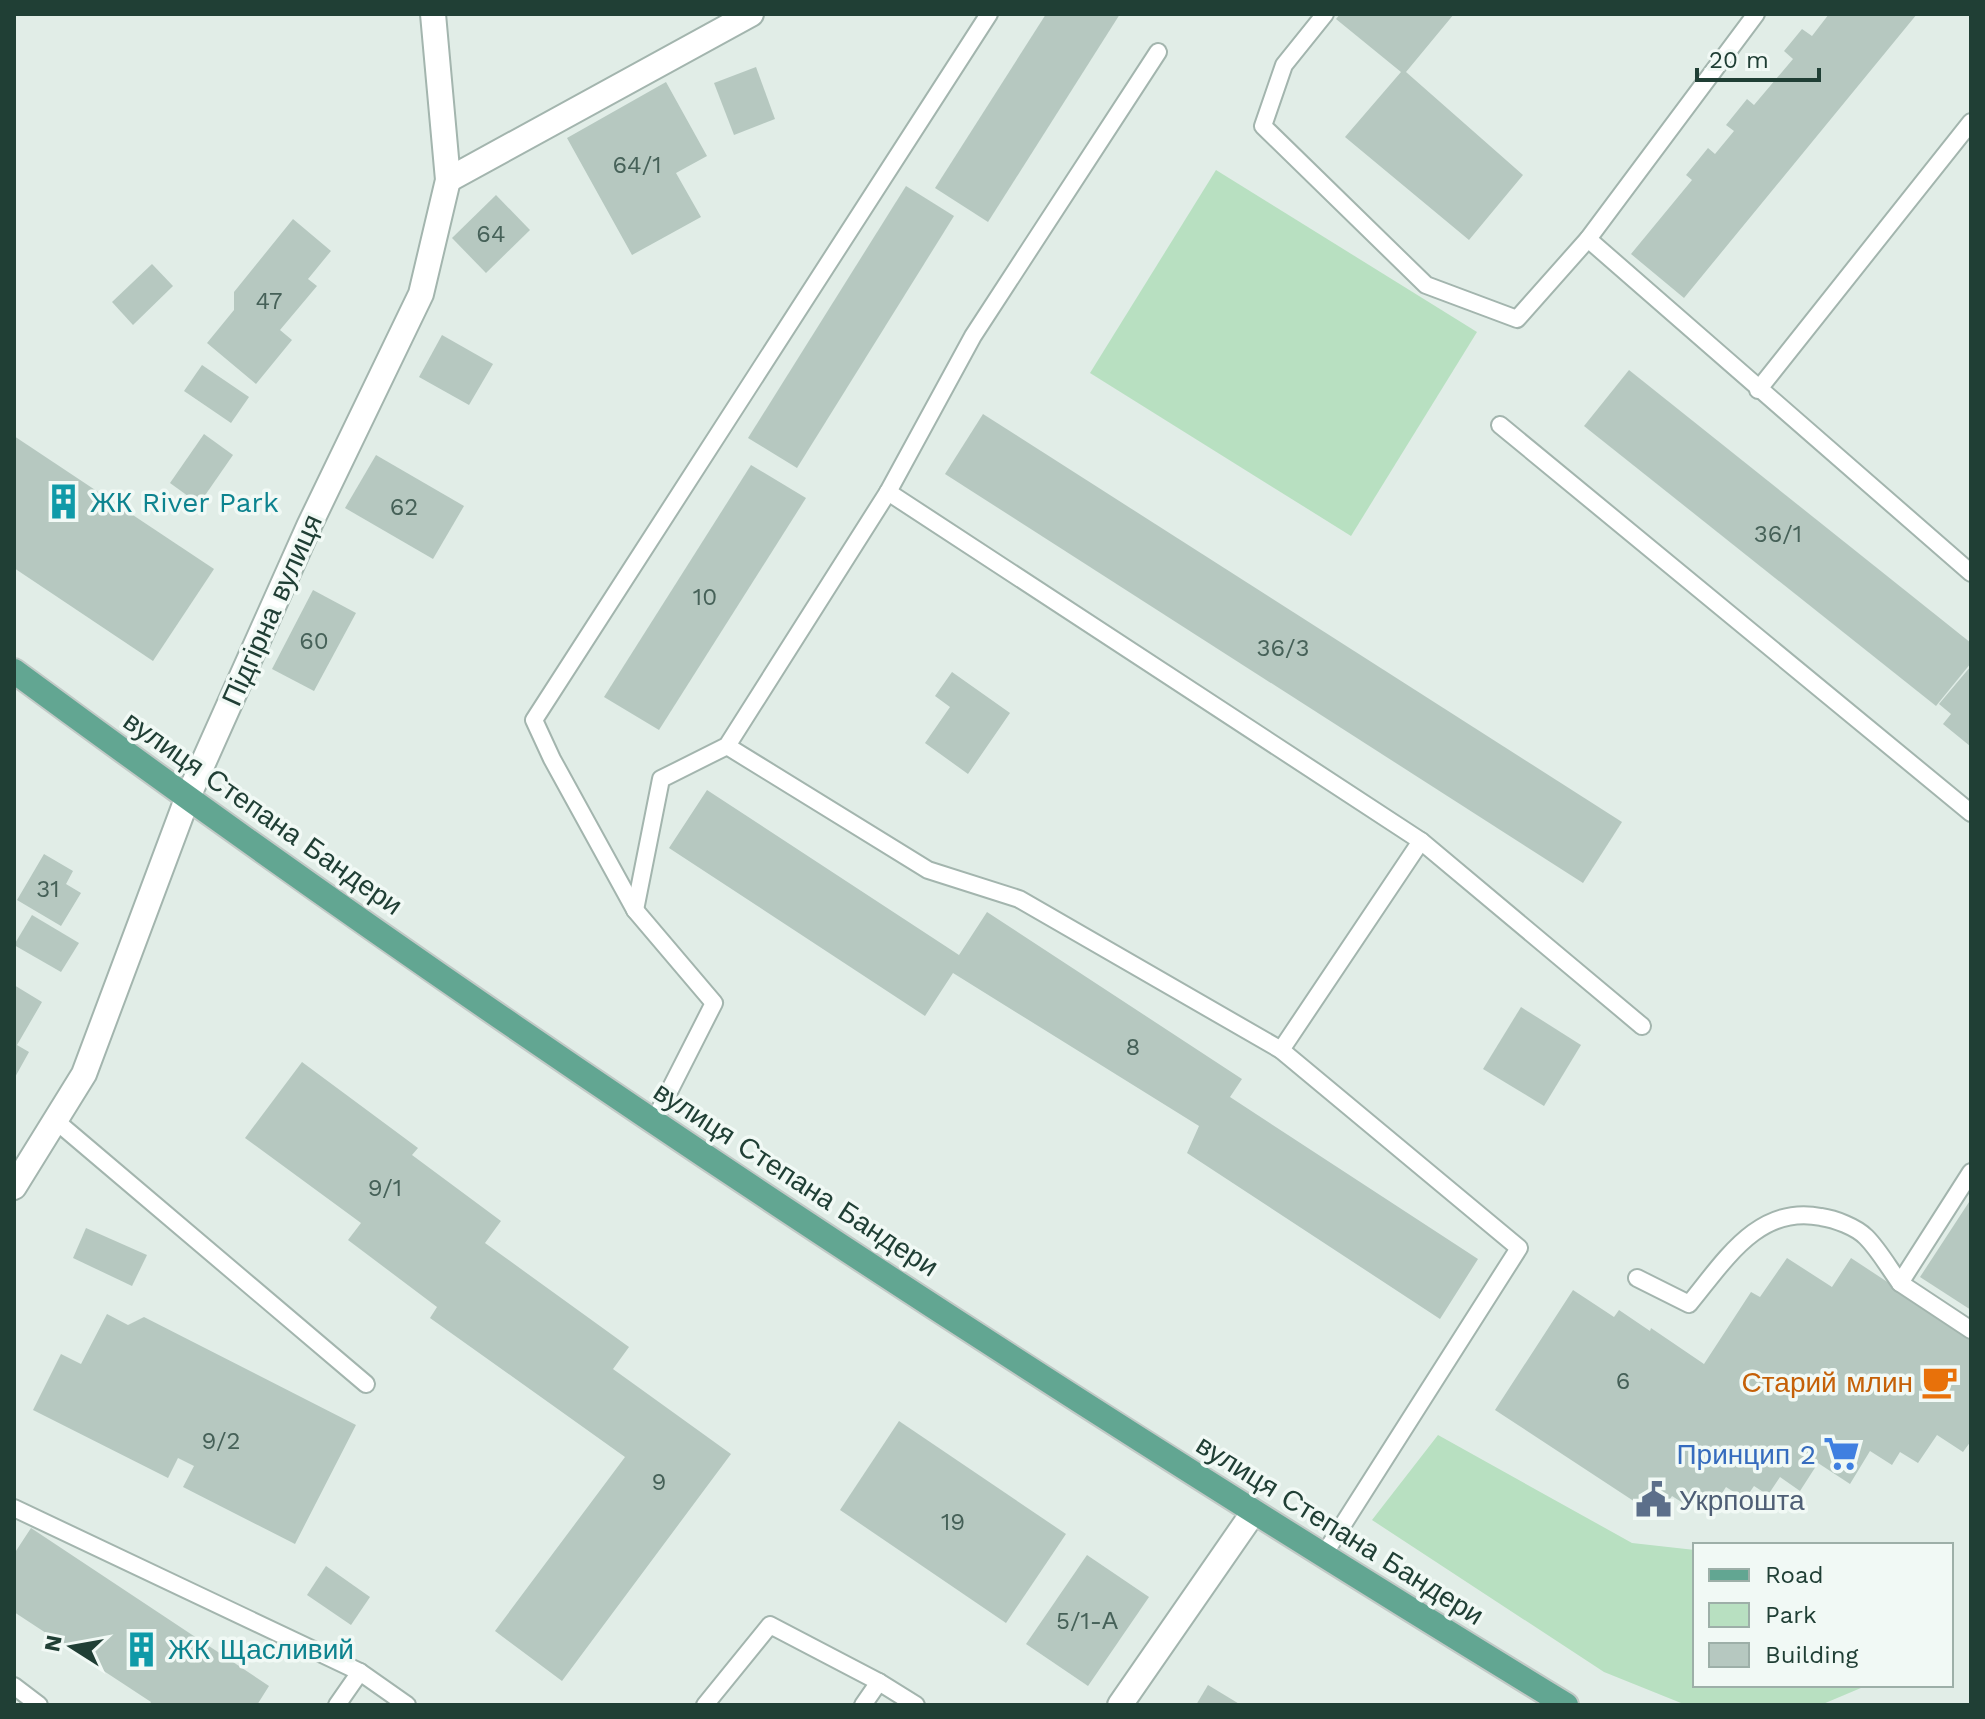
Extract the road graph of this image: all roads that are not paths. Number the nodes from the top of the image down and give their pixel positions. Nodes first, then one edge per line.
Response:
1 (433, 14) edge
2 (751, 14) edge
3 (989, 14) edge
4 (1325, 14) edge
5 (1756, 14) edge
6 (1158, 52) dead end
7 (1971, 122) edge
8 (448, 180) junction
9 (1588, 239) junction
10 (1758, 390) junction
11 (1500, 425) dead end
12 (888, 492) junction
13 (1971, 573) edge
14 (14, 671) edge
15 (727, 746) junction
16 (187, 799) junction
17 (1971, 813) edge
18 (1421, 841) junction
19 (635, 910) junction
20 (1642, 1026) dead end
21 (1281, 1050) junction
22 (56, 1121) junction
23 (653, 1123) junction
24 (1971, 1172) edge
25 (14, 1187) edge
26 (1637, 1278) dead end
27 (1900, 1283) junction
28 (1971, 1330) edge
29 (366, 1384) dead end
30 (14, 1508) edge
31 (1253, 1513) junction
32 (1323, 1556) junction
33 (360, 1672) junction
34 (879, 1682) junction
35 (14, 1686) edge
36 (39, 1705) edge
37 (337, 1705) edge
38 (407, 1705) edge
39 (705, 1705) edge
40 (863, 1705) edge
41 (916, 1705) edge
42 (1120, 1705) edge
43 (1566, 1705) edge

1 - 8 street, Підгірна вулиця
2 - 8 street
3 - 19 lane
4 - 9 lane
5 - 9 lane
6 - 12 lane
7 - 10 lane
8 - 16 street, Підгірна вулиця
9 - 10 lane
10 - 13 lane
11 - 17 lane
12 - 15 lane
12 - 18 lane
14 - 16 main road, вулиця Степана Бандери
15 - 19 lane
15 - 21 lane
16 - 22 street, Підгірна вулиця
16 - 23 main road, вулиця Степана Бандери
18 - 20 lane
18 - 21 lane
19 - 23 lane
21 - 32 lane
22 - 25 street, Підгірна вулиця
22 - 29 lane
23 - 31 main road, вулиця Степана Бандери
24 - 27 lane
26 - 27 lane
27 - 28 lane
30 - 33 lane
31 - 32 main road, вулиця Степана Бандери
31 - 42 street
32 - 43 main road, вулиця Степана Бандери
33 - 37 lane
33 - 38 lane
34 - 39 lane
34 - 40 lane
34 - 41 lane
35 - 36 lane

